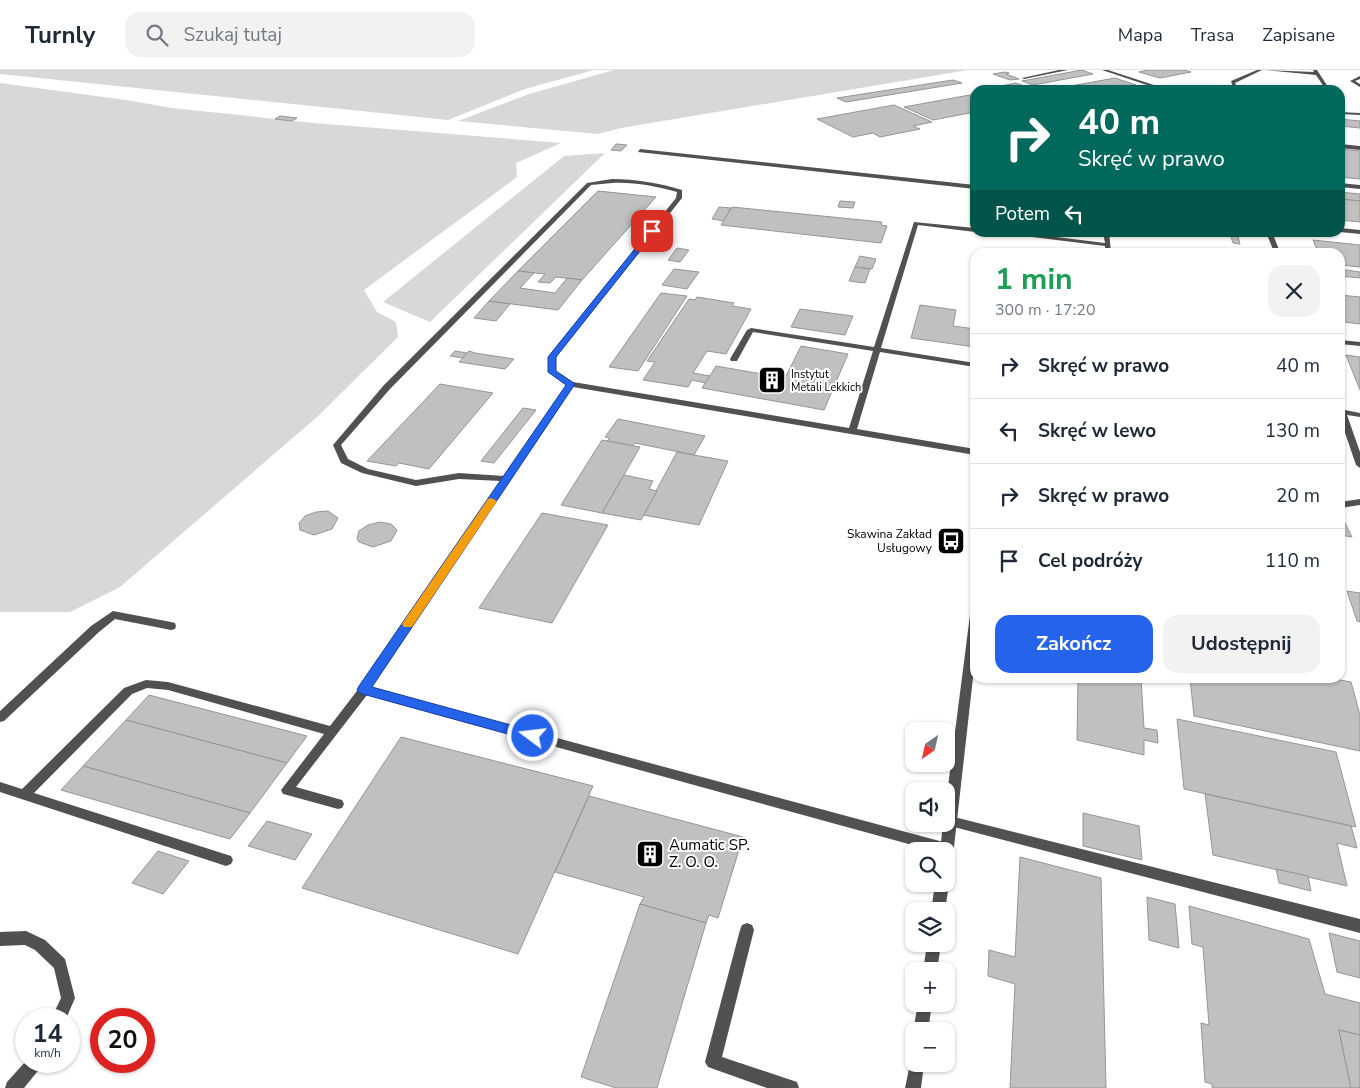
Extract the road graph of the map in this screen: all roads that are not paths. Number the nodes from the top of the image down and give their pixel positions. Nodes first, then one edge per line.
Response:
1 (1066, 70) edge
2 (1104, 70) edge
3 (1260, 70) edge
4 (1267, 70) edge
5 (1316, 72) edge
6 (1360, 77) edge
7 (1024, 78) dead end
8 (1151, 85) edge
9 (1234, 85) edge
10 (1325, 85) edge
11 (1360, 86) edge
12 (1345, 112) edge
13 (1360, 114) edge
14 (1345, 146) edge
15 (1360, 148) edge
16 (640, 151) dead end
17 (970, 186) edge
18 (1345, 186) edge
19 (1360, 187) edge
20 (970, 229) edge
21 (1345, 230) edge
22 (1360, 232) edge
23 (1039, 237) edge
24 (1107, 237) edge
25 (1108, 245) joint
26 (1345, 342) edge
27 (1360, 344) edge
28 (878, 351) junction
29 (734, 359) dead end
30 (970, 364) edge
31 (571, 384) junction
32 (1345, 411) edge
33 (1360, 415) edge
34 (1345, 422) edge
35 (852, 431) junction
36 (970, 451) edge
37 (1360, 465) edge
38 (506, 479) junction
39 (1360, 502) edge
40 (1345, 504) edge
41 (171, 626) dead end
42 (970, 656) edge
43 (364, 690) junction
44 (0, 718) edge
45 (331, 731) junction
46 (955, 782) edge
47 (0, 787) edge
48 (24, 795) junction
49 (338, 804) dead end
50 (955, 822) edge
51 (911, 842) edge
52 (226, 860) dead end
53 (1360, 926) edge
54 (747, 930) dead end
55 (0, 938) edge
56 (63, 1008) edge
57 (915, 1072) edge
58 (26, 1073) edge
59 (13, 1088) edge
60 (791, 1088) edge
61 (913, 1088) edge

1 - 7 street
2 - 8 street
3 - 9 street
4 - 5 street
5 - 10 street
6 - 11 street
12 - 13 street
14 - 15 street
16 - 17 street
18 - 19 street
20 - 28 street
21 - 22 street
23 - 25 street
24 - 25 street
26 - 27 street
28 - 29 street
28 - 30 street
28 - 35 street
31 - 35 street
31 - 38 street
31 - 38 street
32 - 33 street
34 - 37 street
35 - 36 street
38 - 43 street
39 - 40 street
41 - 44 street
42 - 46 street
43 - 45 street
43 - 51 street
45 - 48 street
45 - 49 street
47 - 48 street
48 - 52 street
50 - 53 street
54 - 60 street
55 - 56 street
57 - 61 street
58 - 59 street

